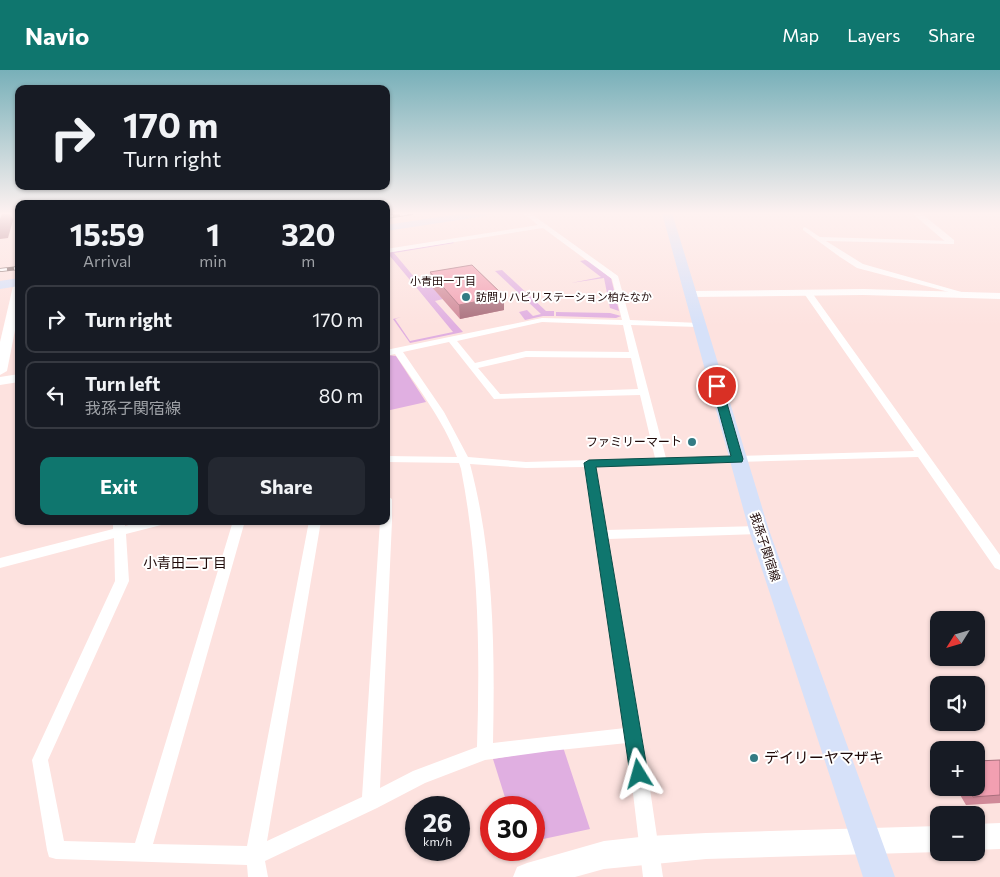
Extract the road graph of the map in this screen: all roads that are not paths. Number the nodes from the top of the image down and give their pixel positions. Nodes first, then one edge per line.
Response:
1 (578, 251) edge
2 (678, 251) edge
3 (835, 251) edge
4 (15, 282) edge
5 (0, 284) edge
6 (807, 292) junction
7 (691, 294) junction
8 (968, 295) junction
9 (1000, 296) edge
10 (15, 300) edge
11 (625, 322) junction
12 (699, 325) junction
13 (451, 339) junction
14 (392, 352) edge
15 (634, 355) junction
16 (472, 366) junction
17 (0, 371) edge
18 (15, 379) edge
19 (0, 381) edge
20 (644, 392) junction
21 (922, 454) junction
22 (390, 459) edge
23 (738, 459) junction
24 (463, 460) junction
25 (661, 460) junction
26 (589, 463) junction
27 (133, 525) edge
28 (238, 525) edge
29 (314, 525) edge
30 (386, 525) edge
31 (119, 527) edge
32 (759, 530) junction
33 (601, 535) junction
34 (0, 563) edge
35 (1000, 565) edge
36 (634, 735) junction
37 (485, 752) junction
38 (371, 802) junction
39 (1000, 836) edge
40 (985, 837) edge
41 (930, 839) edge
42 (866, 842) junction
43 (649, 850) junction
44 (141, 853) junction
45 (255, 856) junction
46 (258, 877) edge
47 (527, 877) edge
48 (653, 877) edge
49 (879, 877) edge

1 - 11 street
2 - 7 main road, 我孫子関宿線
3 - 8 street
4 - 5 main road
6 - 7 street
6 - 8 street
6 - 21 street
7 - 12 main road, 我孫子関宿線
8 - 9 street
10 - 17 street
11 - 12 street
11 - 13 street
11 - 15 street
12 - 23 main road, 我孫子関宿線
13 - 14 street
13 - 16 street
14 - 24 street
15 - 16 street
15 - 20 street
16 - 20 street
18 - 19 street
20 - 25 street
21 - 23 street
21 - 35 street
22 - 24 street
23 - 25 street
23 - 32 main road, 我孫子関宿線
24 - 26 street
24 - 37 street
25 - 26 street
26 - 33 street
27 - 31 street
28 - 44 street
29 - 45 street
30 - 38 street
31 - 34 street
31 - 44 street
32 - 33 street
32 - 42 main road, 我孫子関宿線
33 - 36 street
36 - 37 street
36 - 43 street
37 - 38 street
38 - 45 street
39 - 40 street
41 - 42 street
42 - 43 street
42 - 49 main road, 我孫子関宿線
43 - 47 street
43 - 48 street
44 - 45 street
45 - 46 street

